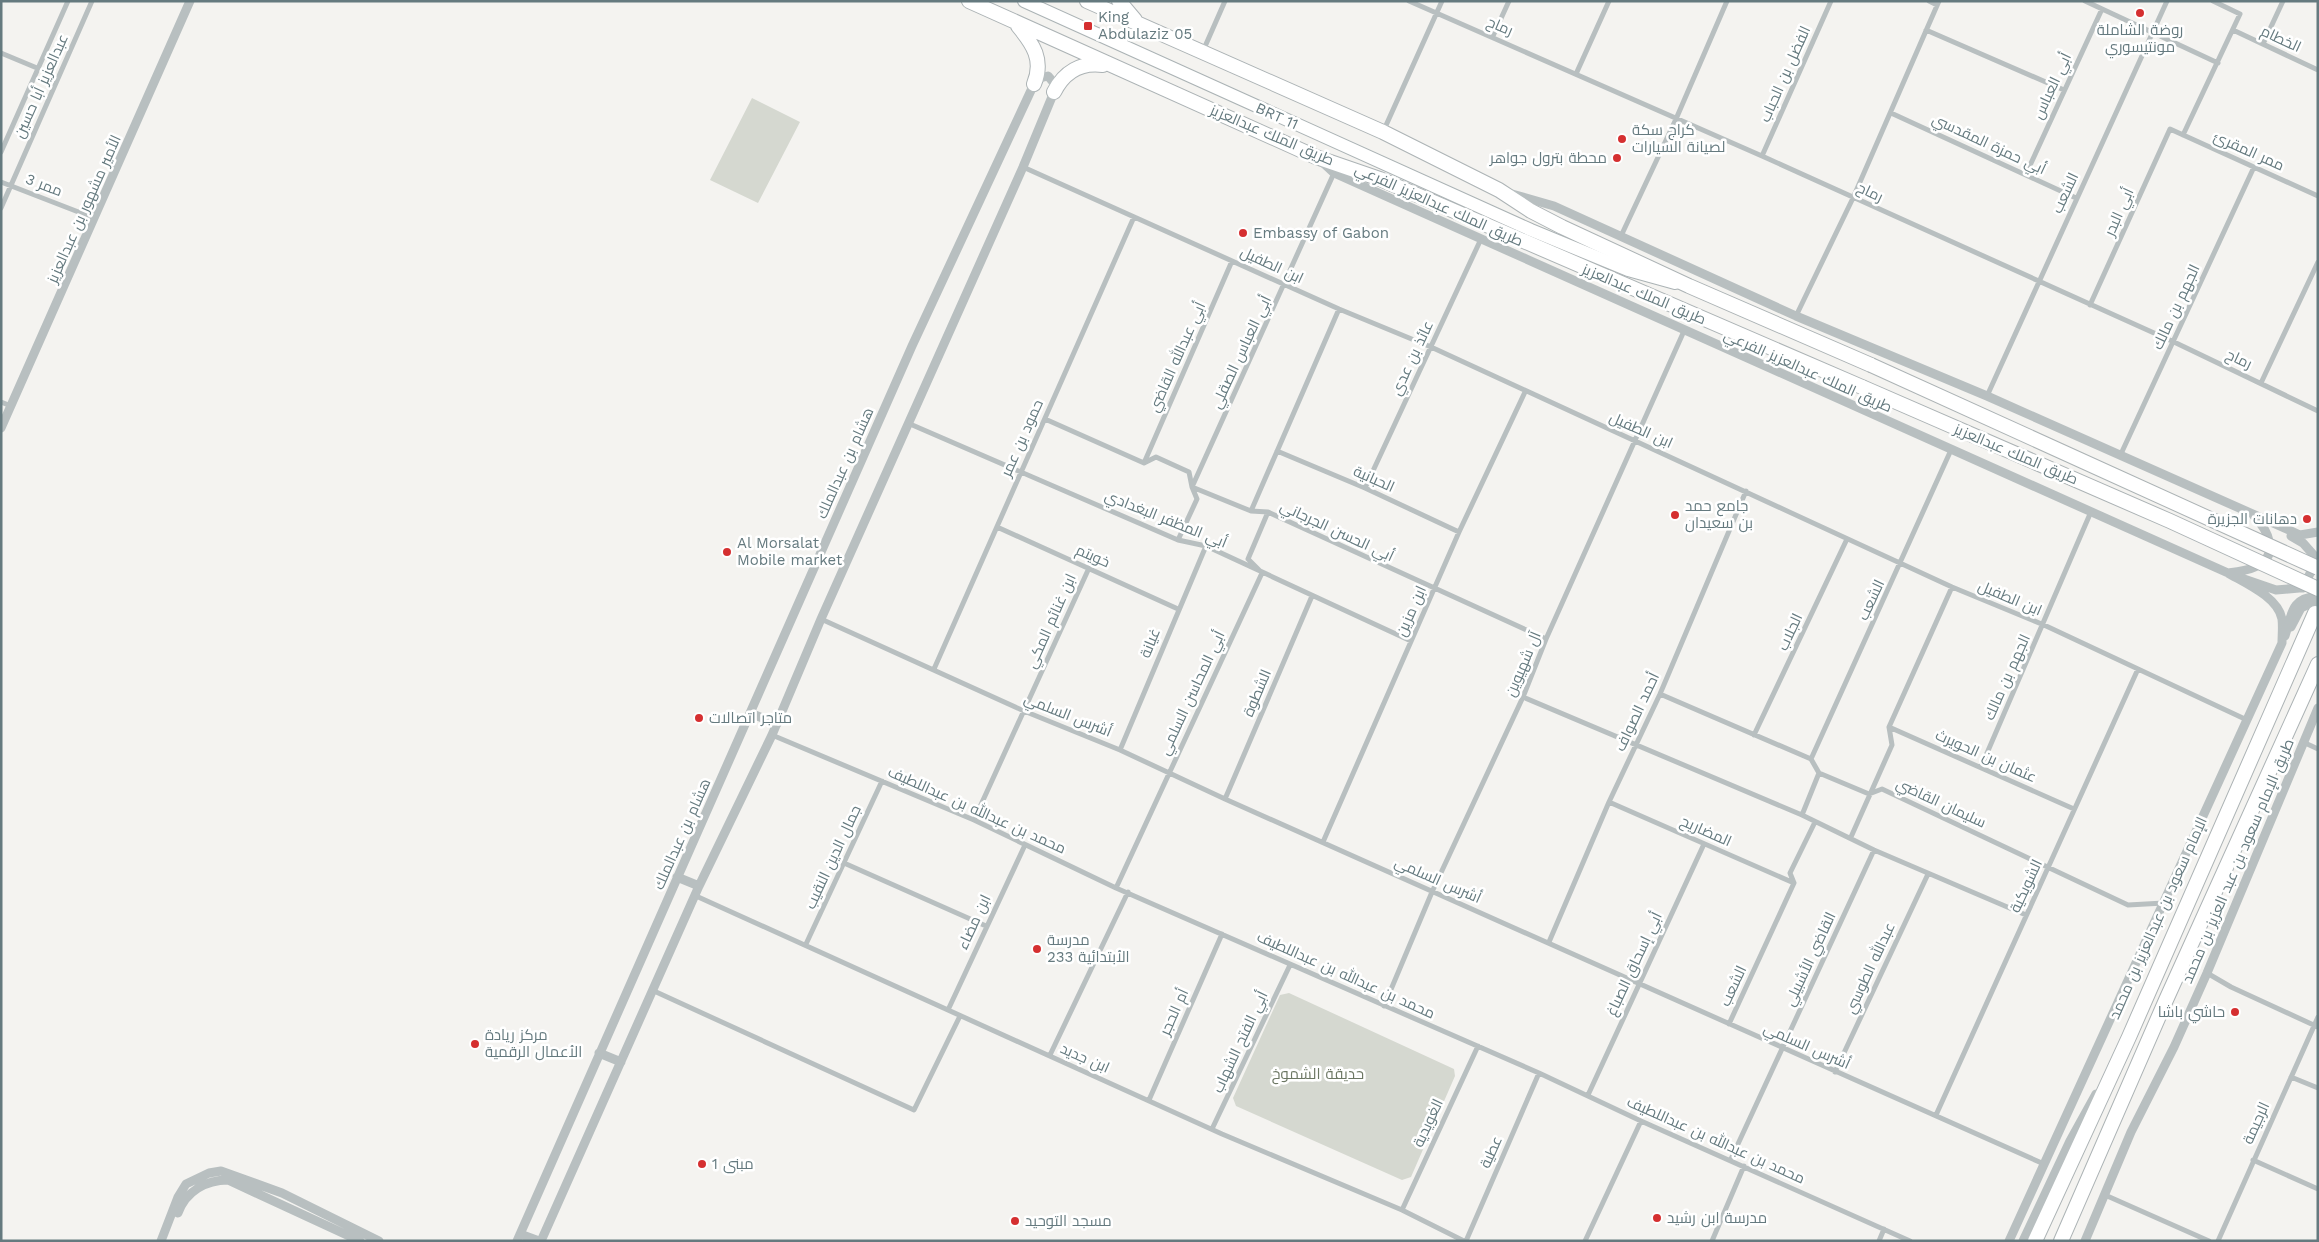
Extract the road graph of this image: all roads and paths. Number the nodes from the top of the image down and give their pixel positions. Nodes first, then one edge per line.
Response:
1 (68, 1) edge
2 (92, 1) edge
3 (190, 1) edge
4 (969, 1) edge
5 (1024, 1) edge
6 (1087, 1) edge
7 (1119, 1) edge
8 (1225, 1) edge
9 (1409, 1) edge
10 (1442, 1) edge
11 (1509, 1) edge
12 (1609, 1) edge
13 (1727, 1) edge
14 (1831, 1) edge
15 (1928, 1) edge
16 (2085, 1) edge
17 (2167, 1) edge
18 (2283, 1) edge
19 (2215, 2) edge
20 (1938, 3) edge
21 (2102, 9) junction
22 (1436, 13) junction
23 (1014, 22) junction
24 (1137, 22) junction
25 (1926, 30) junction
26 (2233, 30) junction
27 (2152, 34) junction
28 (1493, 36) junction
29 (2263, 44) junction
30 (1203, 51) junction
31 (1, 53) edge
32 (2218, 63) junction
33 (1114, 66) junction
34 (37, 68) junction
35 (2318, 70) edge
36 (1576, 74) junction
37 (1034, 84) junction
38 (2064, 90) junction
39 (1054, 92) junction
40 (1891, 113) junction
41 (1676, 119) junction
42 (2170, 129) joint
43 (1383, 132) junction
44 (2183, 135) junction
45 (1, 152) edge
46 (1762, 156) junction
47 (1316, 157) junction
48 (1023, 167) junction
49 (2254, 167) junction
50 (1334, 173) junction
51 (2026, 174) junction
52 (1, 182) edge
53 (11, 186) junction
54 (1499, 190) junction
55 (2318, 196) edge
56 (1853, 198) junction
57 (2076, 198) junction
58 (2, 206) edge
59 (1134, 217) junction
60 (95, 219) junction
61 (1531, 230) junction
62 (1621, 236) junction
63 (1481, 239) junction
64 (1232, 260) junction
65 (2318, 262) edge
66 (2037, 282) junction
67 (1285, 285) junction
68 (1625, 286) junction
69 (1688, 286) junction
70 (2090, 305) junction
71 (1338, 309) junction
72 (1796, 316) junction
73 (1684, 331) junction
74 (2174, 342) junction
75 (1431, 347) junction
76 (2261, 383) junction
77 (1525, 392) junction
78 (1987, 396) junction
79 (1, 402) edge
80 (11, 406) junction
81 (2318, 411) edge
82 (1045, 419) junction
83 (910, 424) junction
84 (2, 425) edge
85 (1634, 441) junction
86 (1951, 450) junction
87 (1277, 451) junction
88 (2120, 456) junction
89 (1144, 464) junction
90 (1020, 471) junction
91 (1192, 487) junction
92 (1365, 488) junction
93 (1746, 491) junction
94 (1251, 511) junction
95 (1268, 512) junction
96 (2250, 512) junction
97 (2090, 514) junction
98 (997, 527) junction
99 (1459, 532) junction
100 (2318, 532) edge
101 (1847, 538) junction
102 (1178, 540) junction
103 (1206, 546) junction
104 (2318, 560) edge
105 (1902, 563) junction
106 (1089, 568) junction
107 (2318, 568) edge
108 (1262, 573) junction
109 (2228, 573) junction
110 (1952, 587) junction
111 (2313, 588) edge
112 (1434, 590) junction
113 (1312, 596) junction
114 (2264, 596) joint
115 (2318, 596) edge
116 (2294, 606) junction
117 (2316, 608) edge
118 (1178, 609) junction
119 (821, 619) junction
120 (2044, 625) junction
121 (1546, 640) junction
122 (1411, 641) junction
123 (2282, 643) junction
124 (2318, 664) edge
125 (934, 669) junction
126 (2138, 669) junction
127 (1660, 694) junction
128 (1523, 697) junction
129 (2318, 708) edge
130 (1024, 711) junction
131 (750, 713) junction
132 (2247, 720) junction
133 (777, 724) junction
134 (1889, 727) junction
135 (772, 735) junction
136 (1754, 735) junction
137 (2302, 742) junction
138 (1635, 745) junction
139 (2318, 749) edge
140 (1120, 750) junction
141 (1811, 759) junction
142 (1981, 768) junction
143 (1168, 772) junction
144 (1819, 773) junction
145 (882, 781) junction
146 (1869, 794) junction
147 (1225, 799) junction
148 (1609, 802) junction
149 (2074, 809) junction
150 (1802, 815) junction
151 (974, 820) junction
152 (1815, 822) junction
153 (1851, 837) junction
154 (1323, 842) junction
155 (1704, 844) junction
156 (1025, 845) junction
157 (1874, 850) junction
158 (844, 863) junction
159 (2049, 866) junction
160 (1928, 874) junction
161 (677, 877) junction
162 (1794, 883) junction
163 (699, 886) junction
164 (1116, 888) junction
165 (1128, 892) junction
166 (1432, 892) junction
167 (696, 896) junction
168 (2164, 904) junction
169 (2026, 915) junction
170 (986, 926) junction
171 (1222, 934) junction
172 (1549, 942) junction
173 (806, 944) junction
174 (1290, 965) junction
175 (2207, 973) junction
176 (1638, 984) junction
177 (654, 991) junction
178 (1384, 1006) junction
179 (948, 1010) junction
180 (960, 1016) junction
181 (2318, 1017) edge
182 (1729, 1024) junction
183 (2316, 1026) edge
184 (2128, 1037) junction
185 (1478, 1046) junction
186 (1782, 1049) junction
187 (599, 1053) junction
188 (1050, 1055) junction
189 (621, 1062) junction
190 (1835, 1072) junction
191 (1539, 1073) junction
192 (2291, 1076) junction
193 (2318, 1088) edge
194 (1588, 1095) junction
195 (1149, 1100) junction
196 (1936, 1115) junction
197 (1640, 1121) junction
198 (1212, 1129) junction
199 (2101, 1151) junction
200 (1731, 1160) junction
201 (2253, 1160) junction
202 (2044, 1164) junction
203 (1744, 1166) junction
204 (2318, 1189) edge
205 (2105, 1195) junction
206 (1402, 1210) junction
207 (1884, 1230) junction
208 (519, 1237) edge
209 (161, 1241) edge
210 (166, 1241) edge
211 (360, 1241) edge
212 (379, 1241) edge
213 (540, 1241) edge
214 (1465, 1241) edge
215 (1585, 1241) edge
216 (1712, 1241) edge
217 (1879, 1241) edge
218 (1910, 1241) edge
219 (2009, 1241) edge
220 (2023, 1241) edge
221 (2035, 1241) edge
222 (2061, 1241) edge
223 (2072, 1241) edge
224 (2085, 1241) edge
225 (2209, 1241) edge
226 (2218, 1241) edge

1 - 34 street, عبدالعزيز أبا حسين
2 - 53 street, عبدالعزيز أبا حسين
3 - 60 street, الأمير مشهور بن عبدالعزيز
4 - 23 main road, طريق الملك عبدالعزيز
5 - 61 main road, BRT 11
6 - 24 main road, طريق الملك عبدالعزيز
7 - 24 main road
8 - 30 street
9 - 22 street, رماح
10 - 22 street
11 - 28 street
12 - 36 street
13 - 41 street
14 - 46 street, الفضل بن الحباب
15 - 20 street
16 - 21 street
17 - 27 street, الشعب
18 - 29 street
19 - 26 street
20 - 25 street
21 - 27 street
21 - 38 street, أبي العباس
22 - 28 street, رماح
22 - 43 street
23 - 33 main road, طريق الملك عبدالعزيز
23 - 37 main road
24 - 30 main road, طريق الملك عبدالعزيز
25 - 38 street
25 - 40 street
26 - 29 street, الخطام
26 - 32 street
27 - 32 street
27 - 57 street, الشعب
28 - 36 street, رماح
29 - 35 street, الخطام
30 - 43 main road, طريق الملك عبدالعزيز
31 - 34 street
32 - 44 street
33 - 39 main road
33 - 47 main road, طريق الملك عبدالعزيز
34 - 45 street, عبدالعزيز أبا حسين
36 - 41 street, رماح
37 - 39 street
37 - 131 street, هشام بن عبدالملك
38 - 51 street, أبي العباس
39 - 48 street
40 - 51 street, أبي حمزة المقدسي
40 - 56 street
41 - 46 street, رماح
41 - 62 street
42 - 44 street, ممر المقرئ
42 - 70 street, أبي البدر
43 - 54 main road, طريق الملك عبدالعزيز
44 - 49 street, ممر المقرئ
46 - 56 street, رماح
47 - 50 street, طريق الملك عبدالعزيز الفرعي
47 - 68 main road, طريق الملك عبدالعزيز
48 - 59 street, ابن الطفيل
48 - 83 street
49 - 55 street, ممر المقرئ
49 - 74 street, الجهم بن مالك
50 - 63 street, طريق الملك عبدالعزيز الفرعي
50 - 67 street, أبي العباس الصقلي
51 - 57 street, أبي حمزة المقدسي
52 - 53 street, ممر 3
53 - 58 street, عبدالعزيز أبا حسين
53 - 60 street, ممر 3
54 - 62 street
54 - 69 main road, طريق الملك عبدالعزيز
56 - 66 street, رماح
56 - 72 street
57 - 66 street, الشعب
59 - 64 street, ابن الطفيل
59 - 82 street, حمود بن عمر
60 - 80 street, الأمير مشهور بن عبدالعزيز
61 - 68 main road, BRT 11
61 - 69 main road, BRT 11
62 - 72 street
63 - 73 street, طريق الملك عبدالعزيز الفرعي
63 - 75 street, عائذ بن عدي
64 - 67 street, ابن الطفيل
64 - 89 street, أبي عبدالله القاضي
65 - 76 street
66 - 70 street, رماح
66 - 78 street, الشعب
67 - 71 street, ابن الطفيل
67 - 91 street, أبي العباس الصقلي
68 - 111 main road, طريق الملك عبدالعزيز, bridge
69 - 107 main road, طريق الملك عبدالعزيز, bridge
70 - 74 street, رماح
71 - 75 street, ابن الطفيل
71 - 87 street
72 - 78 street
73 - 85 street, آل شهيوين
73 - 86 street, طريق الملك عبدالعزيز الفرعي
74 - 76 street, رماح
74 - 88 street, الجهم بن مالك
75 - 77 street, ابن الطفيل
75 - 92 street, عائذ بن عدي
76 - 81 street, رماح
77 - 85 street, ابن الطفيل
77 - 99 street, ابن مزين
78 - 88 street
79 - 80 street
80 - 84 street, الأمير مشهور بن عبدالعزيز
82 - 89 street
82 - 90 street, حمود بن عمر
83 - 90 street, أبي المظفر البغدادي
83 - 119 street
85 - 93 street, ابن الطفيل
85 - 121 street, آل شهيوين
86 - 97 street, طريق الملك عبدالعزيز الفرعي
86 - 105 street, الشعب
87 - 92 street, الحبانية
87 - 94 street
88 - 96 street
89 - 91 street
90 - 98 street, حمود بن عمر
90 - 102 street, أبي المظفر البغدادي
91 - 94 street, أبي الحسن الجرجاني
91 - 102 street, أبي العباس الصقلي
92 - 99 street, الحبانية
93 - 101 street, ابن الطفيل
93 - 127 street, أحمد الصواف
94 - 95 street, أبي الحسن الجرجاني
95 - 108 street
95 - 112 street, أبي الحسن الجرجاني
96 - 100 street
96 - 104 street
96 - 109 street
97 - 109 street, طريق الملك عبدالعزيز الفرعي
97 - 120 street, الجهم بن مالك
98 - 106 street, خويتم
98 - 125 street, حمود بن عمر
99 - 112 street, ابن مزين
101 - 105 street, ابن الطفيل
101 - 136 street, الجلاب
102 - 103 street, أبي المظفر البغدادي
103 - 108 street, أبي المظفر البغدادي
103 - 118 street, غيانة
104 - 111 street
105 - 110 street, ابن الطفيل
105 - 141 street, الشعب
106 - 118 street, خويتم
106 - 130 street, ابن غنائم المكي
108 - 113 street, أبي المظفر البغدادي
108 - 143 street, أبي المحاسن السلمي
109 - 111 street
109 - 114 street, طريق الملك عبدالعزيز الفرعي
110 - 120 street, ابن الطفيل
110 - 134 street
111 - 116 street
112 - 121 street, أبي الحسن الجرجاني
112 - 122 street, ابن مزين
113 - 122 street, أبي المظفر البغدادي
113 - 147 street, الشطوة
114 - 123 street, الإمام سعود بن عبدالعزيز بن محمد
115 - 116 street
116 - 123 street
117 - 123 street
117 - 184 main road, الإمام سعود بن عبدالعزيز بن محمد
118 - 140 street, غيانة
119 - 125 street, أشرس السلمي
119 - 133 street
120 - 126 street, ابن الطفيل
120 - 142 street, الجهم بن مالك
121 - 128 street, آل شهيوين
122 - 154 street, ابن مزين
123 - 132 street, الإمام سعود بن عبدالعزيز بن محمد
124 - 199 main road
125 - 130 street, أشرس السلمي
126 - 132 street, ابن الطفيل
126 - 149 street, الشويكية
127 - 136 street
127 - 138 street, أحمد الصواف
128 - 138 street
128 - 166 street, آل شهيوين
129 - 137 street, طريق الإمام سعود بن عبد العزيز بن محمد
130 - 140 street, أشرس السلمي
130 - 151 street, ابن غنائم المكي
131 - 133 street
131 - 161 street, هشام بن عبدالملك
132 - 168 street, الإمام سعود بن عبدالعزيز بن محمد
133 - 135 street
134 - 142 street, عثمان بن الحويرث
134 - 146 street
135 - 145 street, محمد بن عبدالله بن عبداللطيف
135 - 163 street
136 - 141 street
137 - 139 street
137 - 175 street, طريق الإمام سعود بن عبد العزيز بن محمد
138 - 148 street, أحمد الصواف
138 - 150 street
140 - 143 street, أشرس السلمي
141 - 144 street
142 - 149 street, عثمان بن الحويرث
143 - 147 street, أشرس السلمي
143 - 164 street, أبي المحاسن السلمي
144 - 146 street, سليمان القاضي
144 - 150 street
145 - 151 street, محمد بن عبدالله بن عبداللطيف
145 - 158 street, جمال الدين النقيب
146 - 153 street
146 - 159 street, سليمان القاضي
147 - 154 street, أشرس السلمي
148 - 155 street, المضاريح
148 - 172 street, أحمد الصواف
149 - 159 street, الشويكية
150 - 152 street
151 - 156 street, محمد بن عبدالله بن عبداللطيف
152 - 153 street
152 - 162 street, الشعب
153 - 157 street
154 - 166 street, أشرس السلمي
155 - 162 street, المضاريح
155 - 176 street, أبي إسحاق الصباغ
156 - 164 street, محمد بن عبدالله بن عبداللطيف
156 - 170 street, ابن مضاء
157 - 160 street
157 - 186 street, القاضي الأشبيلي
158 - 170 street
158 - 173 street, جمال الدين النقيب
159 - 168 street, سليمان القاضي
159 - 169 street, الشويكية
160 - 169 street
160 - 190 street, عبدالله الطوسي
161 - 163 street
161 - 187 street, هشام بن عبدالملك
162 - 182 street, الشعب
163 - 167 street
164 - 165 street, محمد بن عبدالله بن عبداللطيف
165 - 171 street, محمد بن عبدالله بن عبداللطيف
165 - 188 street
166 - 172 street, أشرس السلمي
166 - 178 street, آل شهيوين
167 - 173 street, ابن جديد
167 - 177 street
168 - 202 street, الإمام سعود بن عبدالعزيز بن محمد
169 - 196 street, الشويكية
170 - 179 street, ابن مضاء
171 - 174 street, محمد بن عبدالله بن عبداللطيف
171 - 195 street, أم الحجر
172 - 176 street, أشرس السلمي
173 - 179 street, ابن جديد
174 - 178 street, محمد بن عبدالله بن عبداللطيف
174 - 198 street, أبي الفتح الشهاب
175 - 183 street
175 - 205 street, طريق الإمام سعود بن عبد العزيز بن محمد
176 - 182 street, أشرس السلمي
176 - 194 street, أبي إسحاق الصباغ
177 - 180 street
177 - 189 street
178 - 185 street, محمد بن عبدالله بن عبداللطيف
179 - 180 street, ابن جديد
180 - 188 street, ابن جديد
181 - 183 street, الرجيمة
182 - 186 street, أشرس السلمي
183 - 192 street, الرجيمة
184 - 220 street
184 - 221 main road, الإمام سعود بن عبدالعزيز بن محمد
185 - 191 street, محمد بن عبدالله بن عبداللطيف
185 - 206 street, الغويدية
186 - 190 street, أشرس السلمي
186 - 200 street, القاضي الأشبيلي
187 - 189 street
187 - 208 street, هشام بن عبدالملك
188 - 195 street, ابن جديد
189 - 213 street
190 - 196 street, أشرس السلمي
191 - 194 street, محمد بن عبدالله بن عبداللطيف
191 - 214 street, عطية
192 - 193 street
192 - 201 street, الرجيمة
194 - 197 street, محمد بن عبدالله بن عبداللطيف
195 - 198 street, ابن جديد
196 - 202 street, أشرس السلمي
197 - 200 street, محمد بن عبدالله بن عبداللطيف
197 - 215 street
198 - 206 street, ابن جديد
199 - 222 main road
199 - 223 main road
200 - 203 street, محمد بن عبدالله بن عبداللطيف
201 - 204 street
201 - 226 street, الرجيمة
202 - 219 street, الإمام سعود بن عبدالعزيز بن محمد
203 - 207 street, محمد بن عبدالله بن عبداللطيف
203 - 216 street
205 - 224 street, طريق الإمام سعود بن عبد العزيز بن محمد
205 - 225 street
206 - 214 street, ابن جديد
207 - 217 street
207 - 218 street, محمد بن عبدالله بن عبداللطيف
208 - 213 street
209 - 212 street
210 - 211 street

